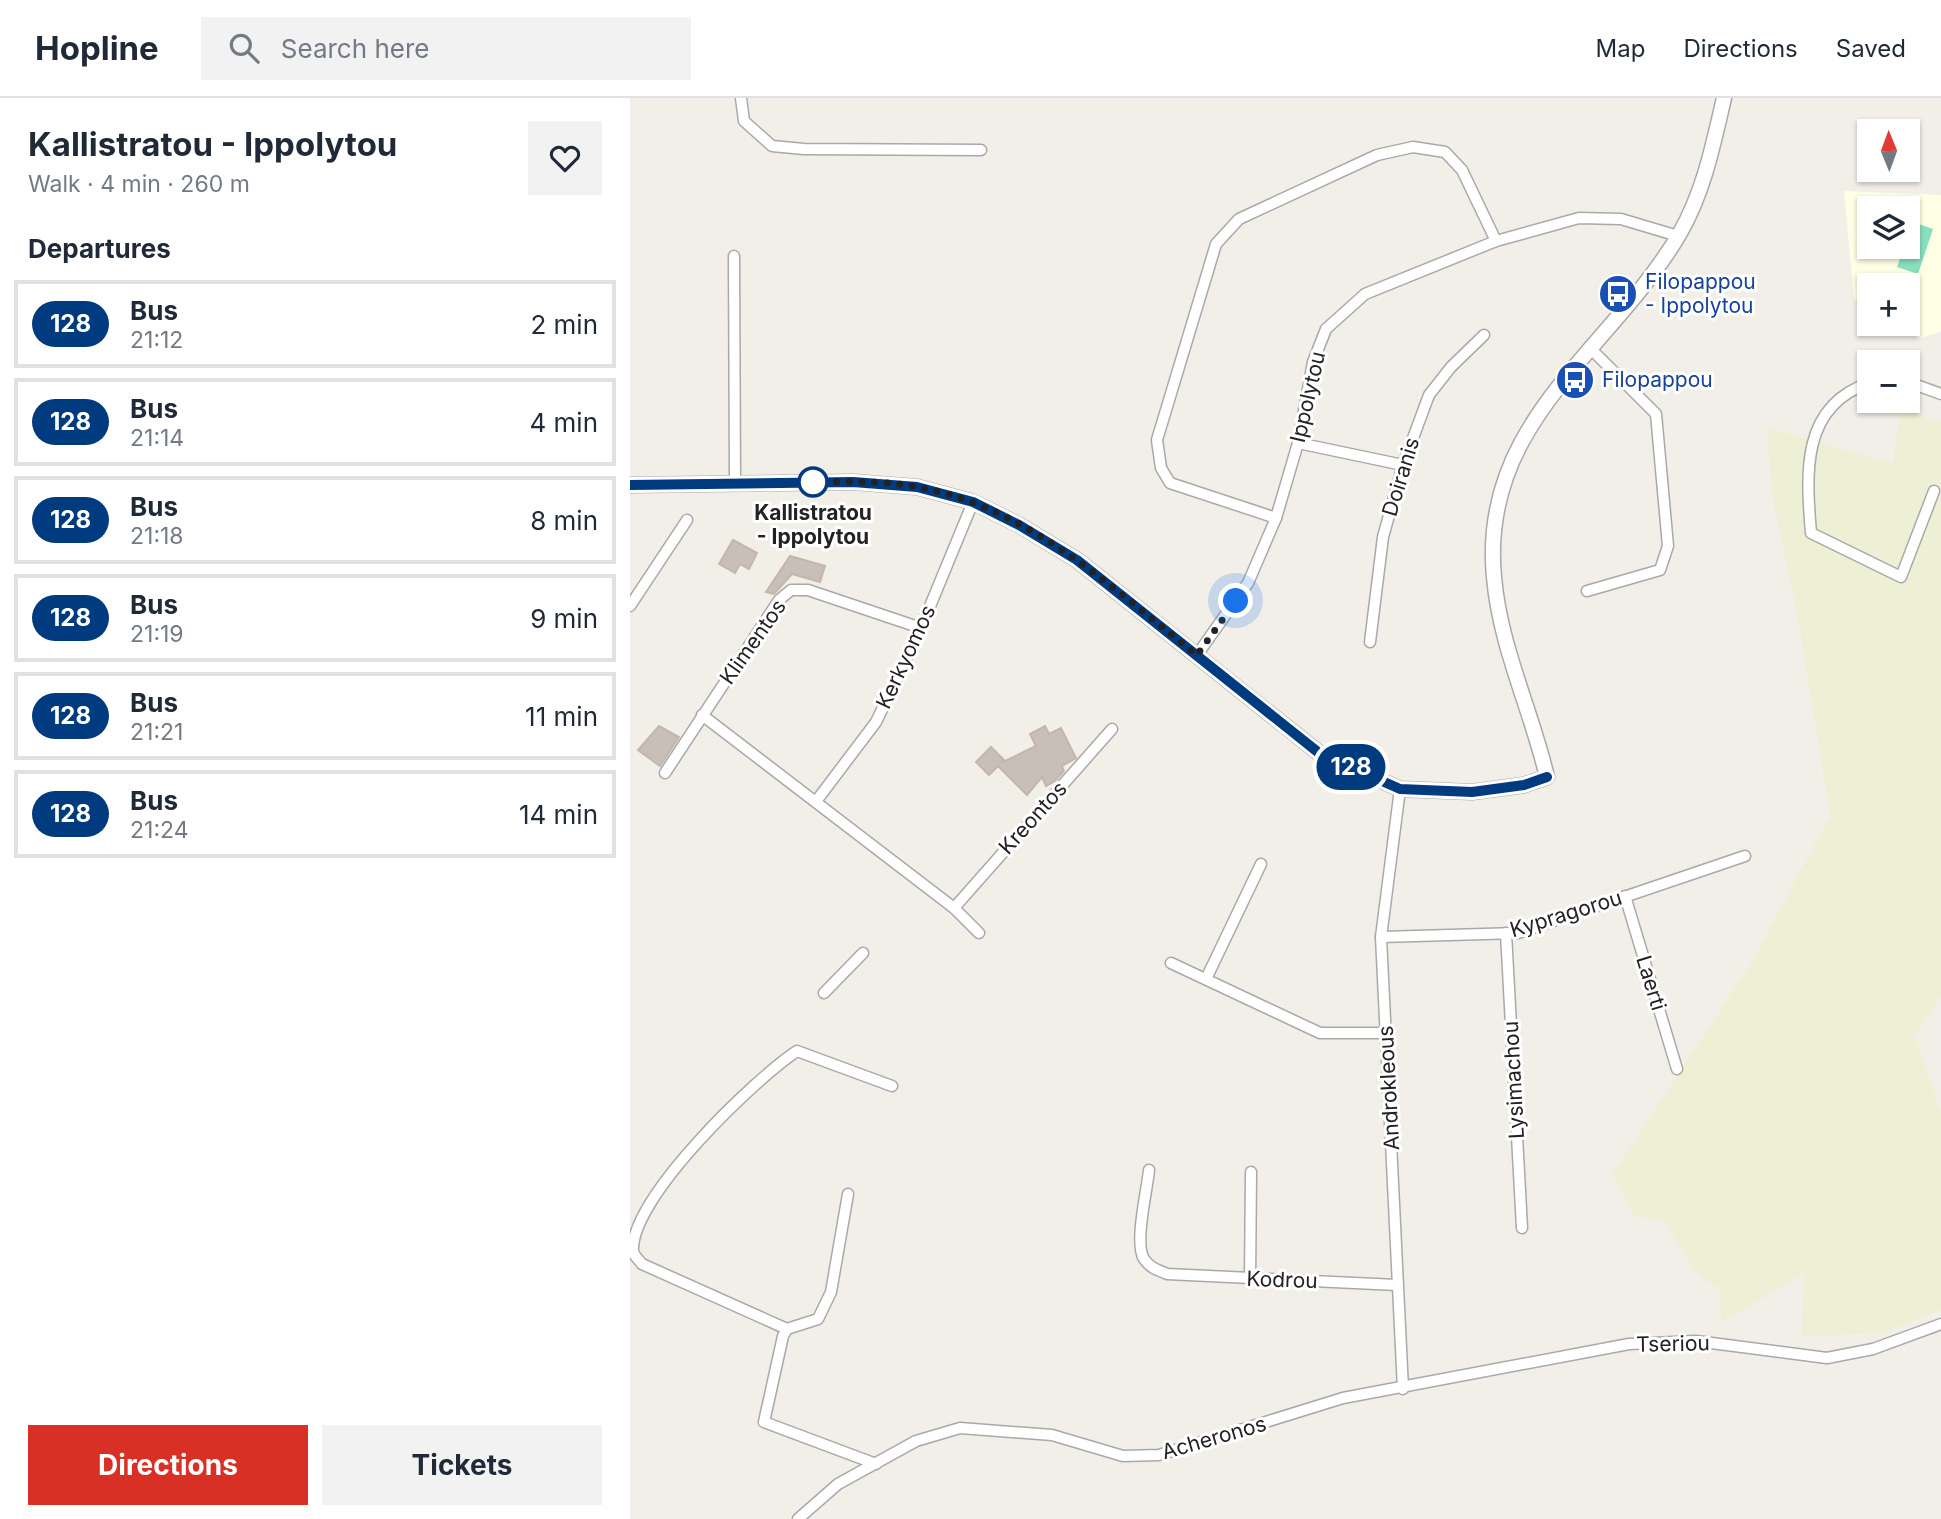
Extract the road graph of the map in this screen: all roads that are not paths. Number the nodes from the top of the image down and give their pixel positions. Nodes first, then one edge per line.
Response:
1 (741, 98) edge
2 (1724, 98) edge
3 (981, 150) dead end
4 (1678, 236) junction
5 (1496, 241) junction
6 (734, 256) dead end
7 (1484, 335) dead end
8 (1590, 348) junction
9 (1920, 386) edge
10 (1857, 387) edge
11 (1941, 394) edge
12 (1298, 443) junction
13 (1403, 465) junction
14 (735, 484) junction
15 (630, 485) edge
16 (1934, 491) dead end
17 (973, 502) junction
18 (1276, 518) junction
19 (687, 520) dead end
20 (1587, 591) dead end
21 (630, 606) edge
22 (921, 628) junction
23 (1370, 642) dead end
24 (1197, 655) junction
25 (702, 715) junction
26 (1112, 729) dead end
27 (665, 773) dead end
28 (1400, 789) junction
29 (817, 800) junction
30 (1745, 856) dead end
31 (1261, 864) dead end
32 (1625, 896) junction
33 (954, 908) junction
34 (979, 933) dead end
35 (1506, 933) junction
36 (1381, 937) junction
37 (863, 953) dead end
38 (1171, 962) dead end
39 (1206, 979) junction
40 (824, 993) dead end
41 (1386, 1033) junction
42 (1677, 1069) dead end
43 (892, 1086) dead end
44 (1149, 1170) dead end
45 (1251, 1172) dead end
46 (848, 1194) dead end
47 (1522, 1228) dead end
48 (1250, 1280) junction
49 (1397, 1285) junction
50 (1941, 1324) edge
51 (787, 1329) junction
52 (1402, 1389) junction
53 (876, 1464) junction
54 (798, 1519) edge

1 - 3 street
2 - 4 street
4 - 5 street, Ippolytou
4 - 8 street
5 - 12 street, Ippolytou
5 - 18 street
6 - 14 street
7 - 13 street, Doiranis
8 - 20 street
8 - 28 street
9 - 11 street
10 - 16 street
12 - 13 street
12 - 18 street, Ippolytou
13 - 23 street, Doiranis
14 - 15 street
14 - 17 street
17 - 22 street, Kerkyomos
17 - 24 street
18 - 24 street, Ippolytou
19 - 21 street
22 - 25 street, Klimentos
22 - 29 street, Kerkyomos
24 - 28 street
25 - 27 street, Klimentos
25 - 29 street
26 - 33 street, Kreontos
28 - 36 street, Androkleous
29 - 33 street
30 - 32 street, Kypragorou
31 - 39 street
32 - 35 street, Kypragorou
32 - 42 street, Laerti
33 - 34 street
35 - 36 street, Kypragorou
35 - 47 street, Lysimachou
36 - 41 street, Androkleous
37 - 40 street
38 - 39 street
39 - 41 street
41 - 49 street, Androkleous
43 - 51 street
44 - 48 street, Kodrou
45 - 48 street
46 - 51 street
48 - 49 street, Kodrou
49 - 52 street, Androkleous
50 - 52 street, Tseriou
51 - 53 street
52 - 53 street, Acheronos
53 - 54 street, Acheronos

